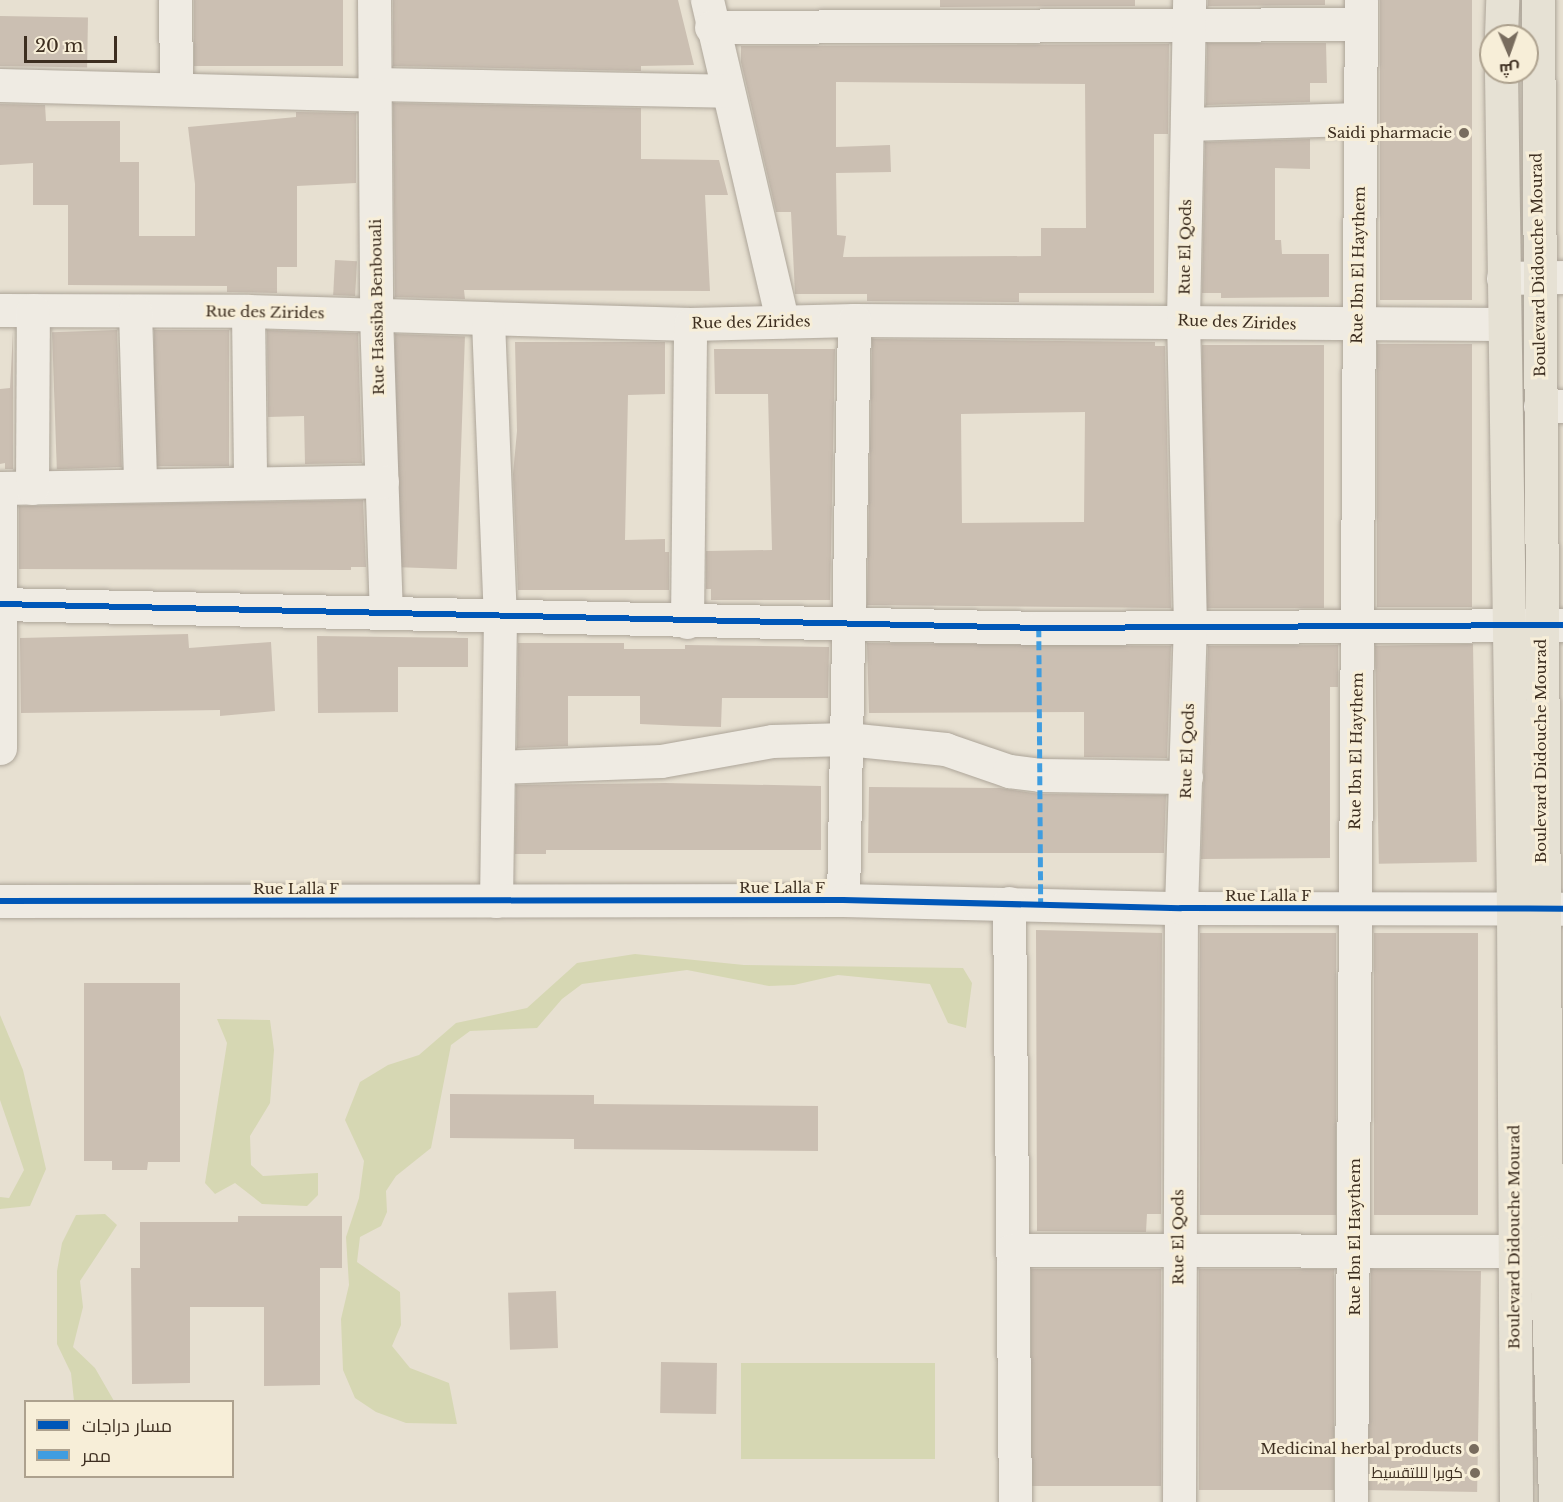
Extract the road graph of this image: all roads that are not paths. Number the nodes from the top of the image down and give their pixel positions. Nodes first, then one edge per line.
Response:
1 (175, 0) edge
2 (374, 0) edge
3 (1502, 0) edge
4 (1538, 0) edge
5 (1360, 12) edge
6 (709, 13) edge
7 (835, 13) edge
8 (996, 13) edge
9 (1189, 14) edge
10 (1502, 24) edge
11 (1501, 84) edge
12 (0, 85) edge
13 (176, 88) junction
14 (375, 90) junction
15 (727, 91) junction
16 (1360, 119) junction
17 (1187, 124) junction
18 (1503, 278) junction
19 (1550, 278) edge
20 (0, 310) edge
21 (33, 310) junction
22 (248, 310) junction
23 (135, 311) junction
24 (376, 315) junction
25 (854, 320) junction
26 (1184, 320) junction
27 (488, 321) junction
28 (782, 321) junction
29 (690, 324) junction
30 (1503, 324) junction
31 (1356, 326) junction
32 (1552, 406) edge
33 (382, 481) junction
34 (250, 482) junction
35 (140, 484) junction
36 (0, 488) edge
37 (33, 488) junction
38 (1, 604) edge
39 (386, 613) junction
40 (500, 616) junction
41 (687, 622) junction
42 (850, 622) junction
43 (1506, 623) junction
44 (1552, 625) edge
45 (1190, 627) junction
46 (1358, 628) junction
47 (847, 739) junction
48 (0, 748) edge
49 (498, 767) junction
50 (1186, 777) junction
51 (843, 900) junction
52 (0, 901) edge
53 (496, 901) junction
54 (1009, 903) junction
55 (1181, 908) junction
56 (1355, 908) junction
57 (1539, 909) edge
58 (1178, 1249) junction
59 (1012, 1250) junction
60 (1356, 1250) junction
61 (1514, 1250) junction
62 (1554, 1251) edge
63 (1558, 1481) edge
64 (1015, 1502) edge
65 (1179, 1502) edge
66 (1351, 1502) edge
67 (1516, 1502) edge

1 - 13 street
2 - 14 street, Rue Hassiba Benbouali
3 - 10 main road
4 - 19 main road, Boulevard Didouche Mourad
5 - 9 street
5 - 16 street, Rue Ibn El Haythem
6 - 7 street
6 - 15 street
7 - 8 street
8 - 9 street
9 - 17 street, Rue El Qods
11 - 18 main road, Boulevard Didouche Mourad
12 - 13 street
13 - 14 street
14 - 15 street
14 - 24 street, Rue Hassiba Benbouali
15 - 28 street
16 - 17 street
16 - 31 street, Rue Ibn El Haythem
17 - 26 street, Rue El Qods
18 - 19 street
18 - 30 main road, Boulevard Didouche Mourad
19 - 32 main road, Boulevard Didouche Mourad
20 - 21 street, Rue des Zirides
21 - 23 street, Rue des Zirides
21 - 37 street
22 - 23 street, Rue des Zirides
22 - 24 street, Rue des Zirides
22 - 34 street
23 - 35 street
24 - 27 street, Rue des Zirides
24 - 33 street, Rue Hassiba Benbouali
25 - 26 street, Rue des Zirides
25 - 28 street, Rue des Zirides
25 - 42 street
26 - 31 street, Rue des Zirides
26 - 45 street, Rue El Qods
27 - 29 street, Rue des Zirides
27 - 40 street
28 - 29 street, Rue des Zirides
29 - 41 street
30 - 31 street, Rue des Zirides
30 - 43 main road, Boulevard Didouche Mourad
31 - 46 street, Rue Ibn El Haythem
32 - 44 main road, Boulevard Didouche Mourad
33 - 34 street
33 - 39 street, Rue Hassiba Benbouali
34 - 35 street
35 - 37 street
36 - 37 street
36 - 38 street
38 - 39 street
38 - 48 street
39 - 40 street
40 - 41 street
40 - 49 street
41 - 42 street
42 - 45 street
42 - 47 street
43 - 44 street
43 - 46 street
43 - 57 main road, Boulevard Didouche Mourad
44 - 57 main road, Boulevard Didouche Mourad
45 - 46 street
45 - 50 street, Rue El Qods
46 - 56 street, Rue Ibn El Haythem
47 - 49 street
47 - 50 street
47 - 51 street
49 - 53 street
50 - 55 street, Rue El Qods
51 - 53 street, Rue Lalla F
51 - 54 street, Rue Lalla F
52 - 53 street, Rue Lalla F
54 - 55 street, Rue Lalla F
54 - 59 street
55 - 56 street, Rue Lalla F
55 - 58 street, Rue El Qods
56 - 57 street, Rue Lalla F
56 - 60 street, Rue Ibn El Haythem
57 - 61 main road, Boulevard Didouche Mourad
57 - 62 main road, Boulevard Didouche Mourad
58 - 59 street
58 - 60 street
58 - 65 street, Rue El Qods
59 - 64 street
60 - 61 street
60 - 66 street, Rue Ibn El Haythem
61 - 62 street
61 - 67 main road, Boulevard Didouche Mourad
62 - 63 main road, Boulevard Didouche Mourad

